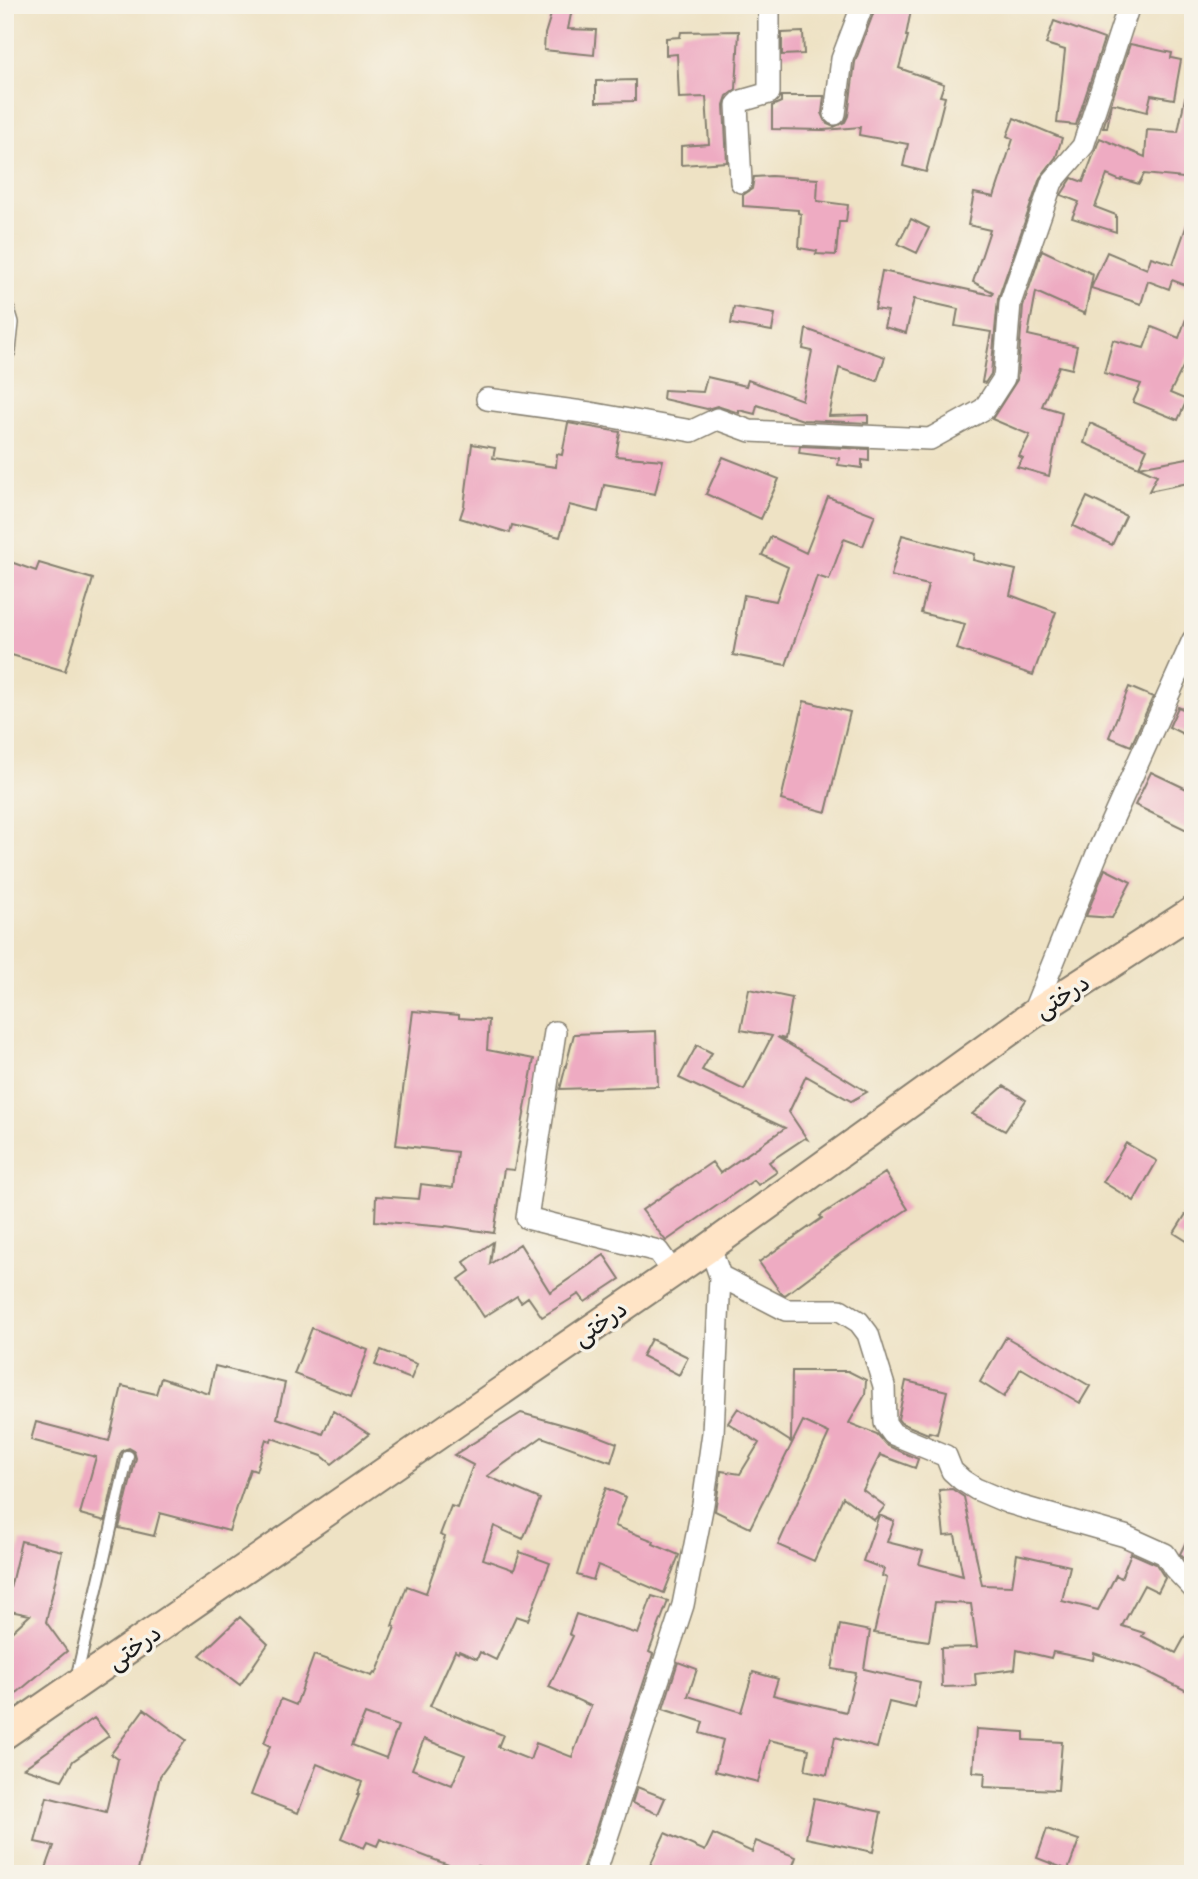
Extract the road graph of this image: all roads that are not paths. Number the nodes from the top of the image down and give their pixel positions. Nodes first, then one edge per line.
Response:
1 (769, 5) edge
2 (860, 5) edge
3 (1129, 5) edge
4 (835, 114) dead end
5 (741, 182) dead end
6 (5, 313) edge
7 (5, 350) edge
8 (487, 399) dead end
9 (1193, 640) edge
10 (1193, 911) edge
11 (1032, 1015) junction
12 (555, 1032) dead end
13 (710, 1247) junction
14 (673, 1272) junction
15 (720, 1276) junction
16 (128, 1456) dead end
17 (1193, 1588) edge
18 (74, 1689) junction
19 (5, 1734) edge
20 (601, 1872) edge

1 - 5 street
2 - 4 street
3 - 8 street
6 - 7 street
9 - 11 street
10 - 11 street, درختی
11 - 13 street, درختی
12 - 14 street
13 - 14 street, درختی
13 - 15 street
14 - 18 street, درختی
15 - 17 street
15 - 20 street
16 - 18 lane
18 - 19 street, درختی

